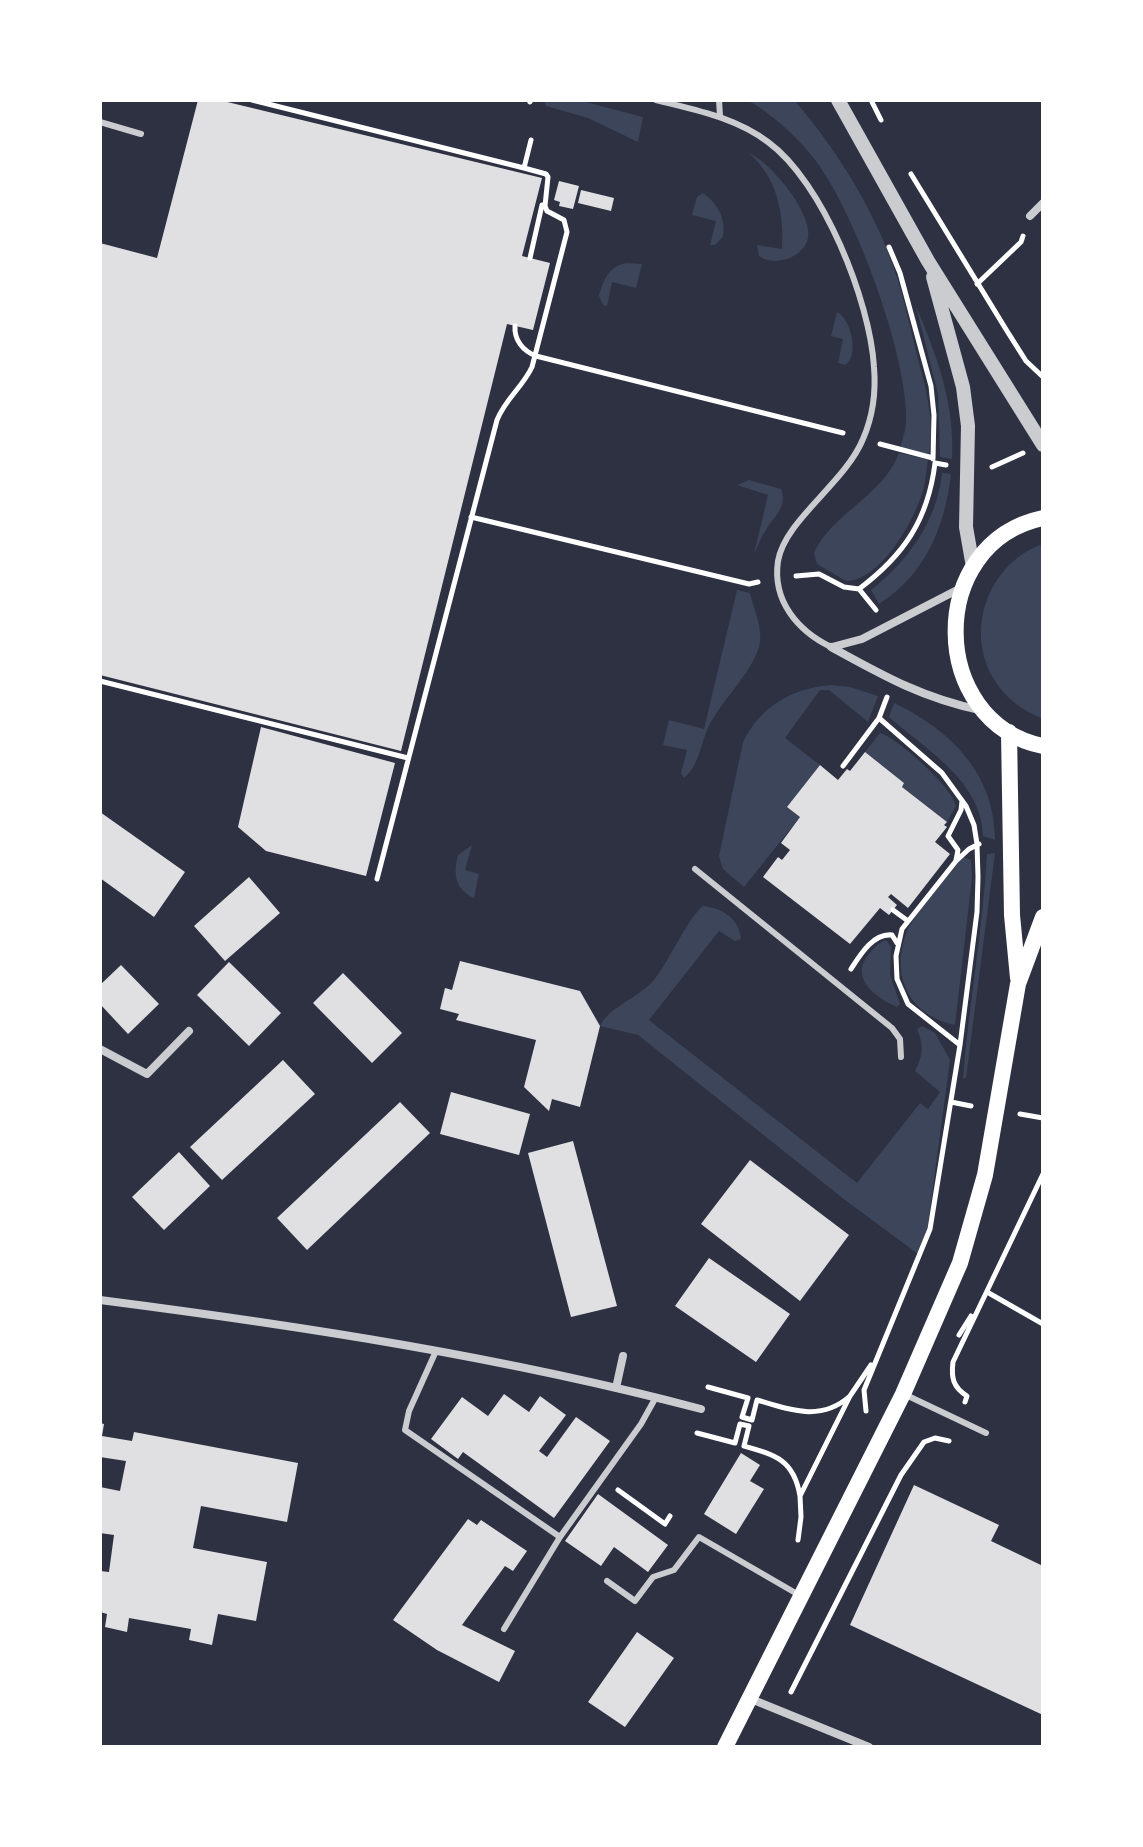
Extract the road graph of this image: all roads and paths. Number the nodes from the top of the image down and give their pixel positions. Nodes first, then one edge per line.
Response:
1 (252, 100) edge
2 (656, 100) edge
3 (719, 100) edge
4 (838, 100) edge
5 (871, 100) edge
6 (720, 116) junction
7 (100, 122) edge
8 (884, 125) dead end
9 (141, 134) dead end
10 (531, 140) dead end
11 (904, 163) dead end
12 (524, 168) junction
13 (544, 200) junction
14 (1043, 203) edge
15 (552, 213) junction
16 (1030, 216) joint
17 (539, 220) junction
18 (889, 246) dead end
19 (530, 258) dead end
20 (928, 261) junction
21 (977, 284) junction
22 (515, 326) dead end
23 (536, 356) junction
24 (1043, 377) edge
25 (863, 439) junction
26 (1043, 445) edge
27 (471, 517) junction
28 (1043, 518) edge
29 (973, 567) junction
30 (778, 579) junction
31 (962, 588) junction
32 (859, 589) dead end
33 (831, 647) junction
34 (100, 681) edge
35 (984, 711) junction
36 (879, 718) dead end
37 (1009, 732) junction
38 (1043, 746) edge
39 (408, 758) junction
40 (843, 766) dead end
41 (960, 796) dead end
42 (956, 846) junction
43 (969, 849) junction
44 (956, 861) junction
45 (695, 869) dead end
46 (377, 879) dead end
47 (893, 910) dead end
48 (1043, 917) edge
49 (908, 921) junction
50 (902, 929) junction
51 (885, 934) junction
52 (897, 945) junction
53 (1018, 984) junction
54 (840, 987) junction
55 (189, 1031) dead end
56 (960, 1045) junction
57 (100, 1049) edge
58 (901, 1057) dead end
59 (1043, 1174) edge
60 (987, 1292) junction
61 (100, 1300) edge
62 (1043, 1324) edge
63 (436, 1351) junction
64 (878, 1354) junction
65 (623, 1356) dead end
66 (616, 1388) junction
67 (864, 1390) dead end
68 (903, 1394) junction
69 (850, 1396) junction
70 (656, 1397) junction
71 (701, 1409) junction
72 (958, 1420) junction
73 (986, 1433) dead end
74 (602, 1479) junction
75 (800, 1496) junction
76 (670, 1516) dead end
77 (560, 1537) junction
78 (607, 1581) dead end
79 (779, 1584) junction
80 (802, 1597) junction
81 (504, 1629) dead end
82 (751, 1699) junction
83 (782, 1711) junction
84 (725, 1747) edge
85 (869, 1747) edge

1 - 12 path
2 - 6 lane
3 - 6 lane
4 - 20 street
5 - 8 path
6 - 25 lane
7 - 9 lane
10 - 12 path
11 - 21 path
12 - 13 path
13 - 15 path
13 - 17 path
14 - 16 street
15 - 17 path
15 - 23 path
16 - 21 path
17 - 19 path
18 - 25 path
20 - 26 street
20 - 29 street
21 - 24 path
22 - 23 path
23 - 25 path
23 - 27 path
25 - 30 lane
27 - 30 path
27 - 39 path
28 - 29 main road
29 - 31 main road
30 - 32 path
30 - 33 lane
31 - 33 street
31 - 35 main road
33 - 35 street
34 - 39 path
35 - 37 main road
36 - 40 path
37 - 38 main road
37 - 53 main road
39 - 46 path
41 - 42 path
42 - 43 path
42 - 44 path
43 - 44 path
43 - 56 path
44 - 49 path
45 - 54 lane
47 - 49 path
48 - 53 main road
49 - 50 path
50 - 51 path
50 - 52 path
51 - 52 path
51 - 54 path
52 - 56 path
53 - 68 main road
54 - 58 lane
55 - 57 street
56 - 64 path
59 - 60 path
60 - 62 path
60 - 72 path
61 - 63 street
63 - 66 street
63 - 77 lane
64 - 67 path
64 - 69 path
65 - 66 street
66 - 70 street
68 - 72 lane
68 - 80 main road
69 - 71 path
69 - 75 path
70 - 71 street
70 - 74 lane
71 - 75 path
72 - 73 lane
72 - 83 path
74 - 76 path
74 - 77 lane
75 - 79 path
77 - 81 lane
78 - 79 lane
79 - 80 lane
80 - 82 main road
82 - 83 street
82 - 84 main road
83 - 85 street

